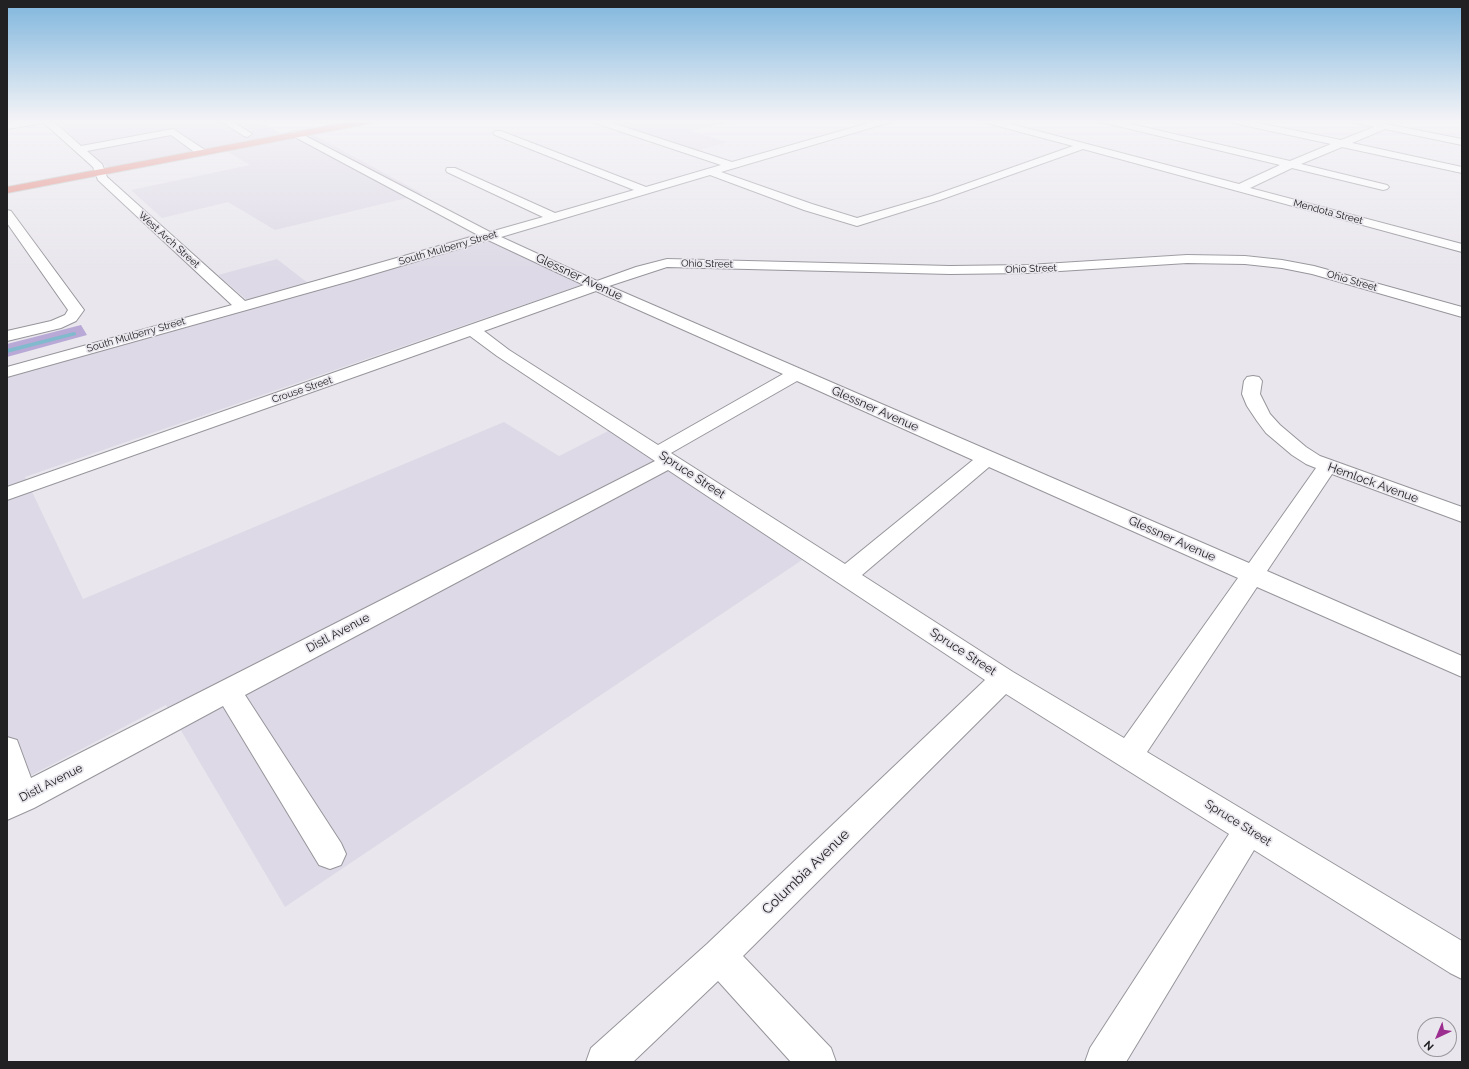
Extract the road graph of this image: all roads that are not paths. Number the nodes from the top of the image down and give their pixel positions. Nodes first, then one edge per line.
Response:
1 (111, 170) edge
2 (364, 170) edge
3 (451, 170) dead end
4 (592, 170) edge
5 (718, 170) edge
6 (1015, 170) edge
7 (1172, 170) edge
8 (1279, 170) edge
9 (1311, 170) edge
10 (100, 172) junction
11 (711, 172) junction
12 (1383, 187) dead end
13 (1240, 188) junction
14 (7, 190) edge
15 (644, 190) junction
16 (7, 214) edge
17 (554, 217) junction
18 (489, 236) junction
19 (1462, 248) edge
20 (597, 286) junction
21 (242, 306) junction
22 (1462, 312) edge
23 (473, 330) junction
24 (7, 336) edge
25 (7, 372) edge
26 (796, 374) junction
27 (1253, 381) dead end
28 (664, 457) junction
29 (987, 458) junction
30 (1328, 466) junction
31 (7, 494) edge
32 (1462, 515) edge
33 (1253, 575) junction
34 (846, 576) junction
35 (1462, 667) edge
36 (1004, 678) junction
37 (228, 691) junction
38 (7, 749) edge
39 (1128, 756) junction
40 (15, 802) edge
41 (1249, 830) junction
42 (330, 854) dead end
43 (719, 956) junction
44 (1462, 961) edge
45 (605, 1062) edge
46 (817, 1062) edge
47 (1104, 1062) edge

1 - 10 highway
2 - 18 street, Glessner Avenue
3 - 17 street
4 - 15 street
5 - 11 street, South Mulberry Street
6 - 11 street
7 - 13 street, Mendota Street
8 - 13 street
9 - 12 street
10 - 14 highway
10 - 21 street, West Arch Street
11 - 15 street, South Mulberry Street
13 - 19 street, Mendota Street
15 - 17 street, South Mulberry Street
16 - 24 street
17 - 18 street, South Mulberry Street
18 - 20 street, Glessner Avenue
18 - 21 street, South Mulberry Street
20 - 22 street, Ohio Street
20 - 23 street, Crouse Street
20 - 26 street, Glessner Avenue
21 - 25 street, South Mulberry Street
23 - 28 street, Spruce Street
23 - 31 street, Crouse Street
26 - 28 street, Distl Avenue
26 - 29 street, Glessner Avenue
27 - 30 street, Hemlock Avenue
28 - 34 street, Spruce Street
28 - 37 street, Distl Avenue
29 - 33 street, Glessner Avenue
29 - 34 street
30 - 32 street, Hemlock Avenue
30 - 33 street
33 - 35 street, Glessner Avenue
33 - 39 street
34 - 36 street, Spruce Street
36 - 39 street, Spruce Street
36 - 43 street, Columbia Avenue
37 - 40 street, Distl Avenue
37 - 42 street
38 - 40 street
39 - 41 street, Spruce Street
41 - 44 street, Spruce Street
41 - 47 street
43 - 45 street, Columbia Avenue
43 - 46 street

